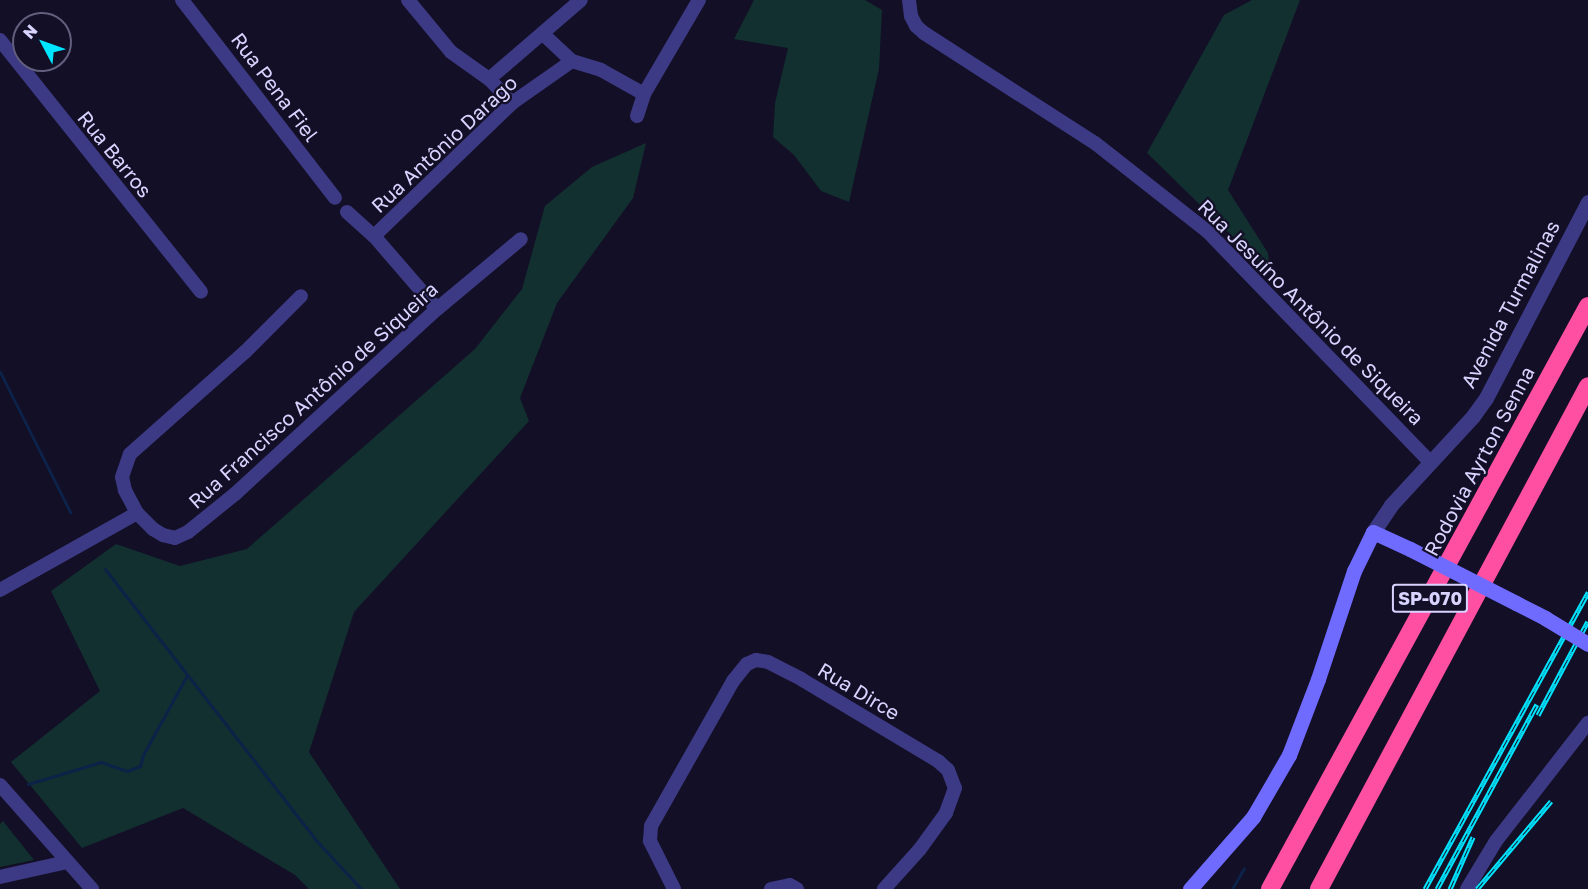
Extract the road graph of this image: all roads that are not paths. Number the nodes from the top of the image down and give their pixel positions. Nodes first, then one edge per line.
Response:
1 (182, 0) edge
2 (408, 0) edge
3 (581, 0) edge
4 (699, 0) edge
5 (909, 0) edge
6 (543, 34) junction
7 (0, 40) edge
8 (572, 61) junction
9 (489, 79) junction
10 (644, 94) junction
11 (512, 103) junction
12 (637, 116) dead end
13 (335, 198) dead end
14 (1588, 202) edge
15 (347, 212) dead end
16 (374, 237) junction
17 (520, 238) dead end
18 (201, 292) dead end
19 (301, 296) dead end
20 (1588, 306) edge
21 (437, 309) junction
22 (1588, 386) edge
23 (1430, 462) junction
24 (137, 513) junction
25 (1373, 532) junction
26 (0, 590) edge
27 (1588, 644) edge
28 (1588, 723) edge
29 (0, 785) edge
30 (4, 798) edge
31 (67, 862) junction
32 (0, 877) edge
33 (92, 889) edge
34 (674, 889) edge
35 (771, 889) edge
36 (797, 889) edge
37 (884, 889) edge
38 (1190, 889) edge
39 (1270, 889) edge
40 (1319, 889) edge
41 (1467, 889) edge

1 - 13 street, Rua Pena Fiel
2 - 9 street
3 - 6 street
4 - 10 street
5 - 23 street, Rua Jesuíno Antônio de Siqueira
6 - 8 street
6 - 9 street
7 - 18 street, Rua Barros
8 - 10 street
8 - 11 street, Rua Antônio Darago
9 - 11 street
10 - 12 street
11 - 16 street, Rua Antônio Darago
14 - 23 street, Avenida Turmalinas
15 - 16 street
16 - 21 street
17 - 21 street, Rua Francisco Antônio de Siqueira
19 - 24 street
20 - 39 highway, Rodovia Ayrton Senna / SP-070
21 - 24 street, Rua Francisco Antônio de Siqueira
22 - 40 highway, SP-070
23 - 25 street, Avenida Turmalinas
24 - 26 street
25 - 27 main road, bridge
25 - 38 main road
28 - 41 street
29 - 30 street
30 - 31 street
31 - 32 street
31 - 33 street
34 - 37 street, Rua Dirce
35 - 36 street

